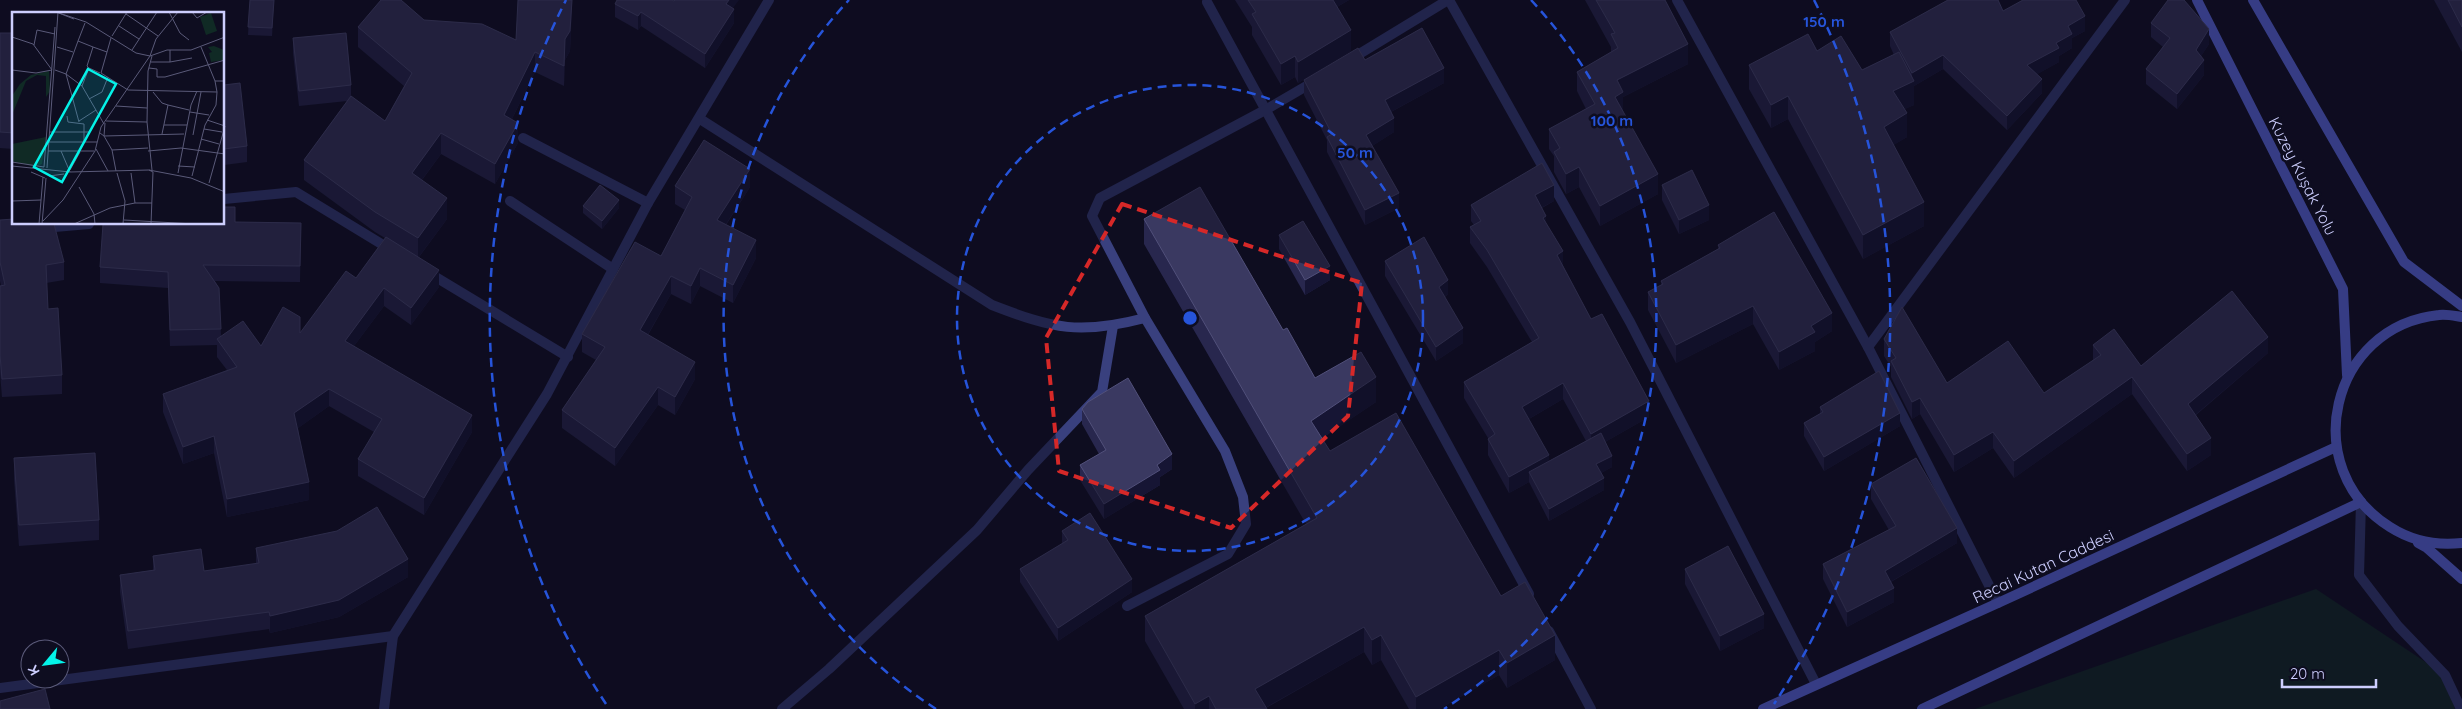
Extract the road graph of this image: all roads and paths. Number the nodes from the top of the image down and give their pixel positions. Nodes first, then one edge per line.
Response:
1 (769, 0) edge
2 (1449, 0) edge
3 (1678, 0) edge
4 (2125, 0) edge
5 (2197, 0) edge
6 (2253, 0) edge
7 (1207, 2) dead end
8 (1342, 64) edge
9 (1326, 74) edge
10 (1267, 109) junction
11 (700, 120) junction
12 (523, 138) dead end
13 (225, 199) edge
14 (510, 200) dead end
15 (648, 203) junction
16 (77, 225) edge
17 (28, 229) edge
18 (398, 254) edge
19 (424, 269) edge
20 (613, 269) junction
21 (2462, 306) edge
22 (2462, 317) edge
23 (1145, 318) junction
24 (1113, 326) junction
25 (1868, 347) junction
26 (568, 357) junction
27 (2347, 375) junction
28 (2336, 447) junction
29 (2361, 502) junction
30 (2406, 537) junction
31 (2462, 543) edge
32 (2462, 579) edge
33 (1998, 604) junction
34 (1535, 605) edge
35 (1127, 606) dead end
36 (1544, 622) edge
37 (393, 636) junction
38 (1816, 684) junction
39 (0, 688) edge
40 (384, 709) edge
41 (782, 709) edge
42 (1591, 709) edge
43 (1763, 709) edge
44 (1922, 709) edge
45 (2461, 709) edge

1 - 11 street
2 - 8 street
2 - 38 street
3 - 25 street
4 - 25 street
5 - 27 main road, Kuzey Kuşak Yolu
6 - 21 main road
7 - 10 street
9 - 10 street
10 - 23 street
10 - 34 street
11 - 15 street
11 - 24 street
12 - 15 street
13 - 18 street
14 - 20 street
15 - 20 street
16 - 17 street
19 - 26 street
20 - 26 street
22 - 27 main road
23 - 24 street
23 - 35 street
24 - 41 street
25 - 33 street
26 - 37 street
27 - 28 main road
28 - 29 main road
28 - 33 main road, Recai Kutan Caddesi
29 - 30 main road
29 - 44 main road
29 - 45 street
30 - 31 main road
30 - 32 main road
33 - 38 main road, Recai Kutan Caddesi
36 - 42 street
37 - 39 street
37 - 40 street
38 - 43 main road, Recai Kutan Caddesi

